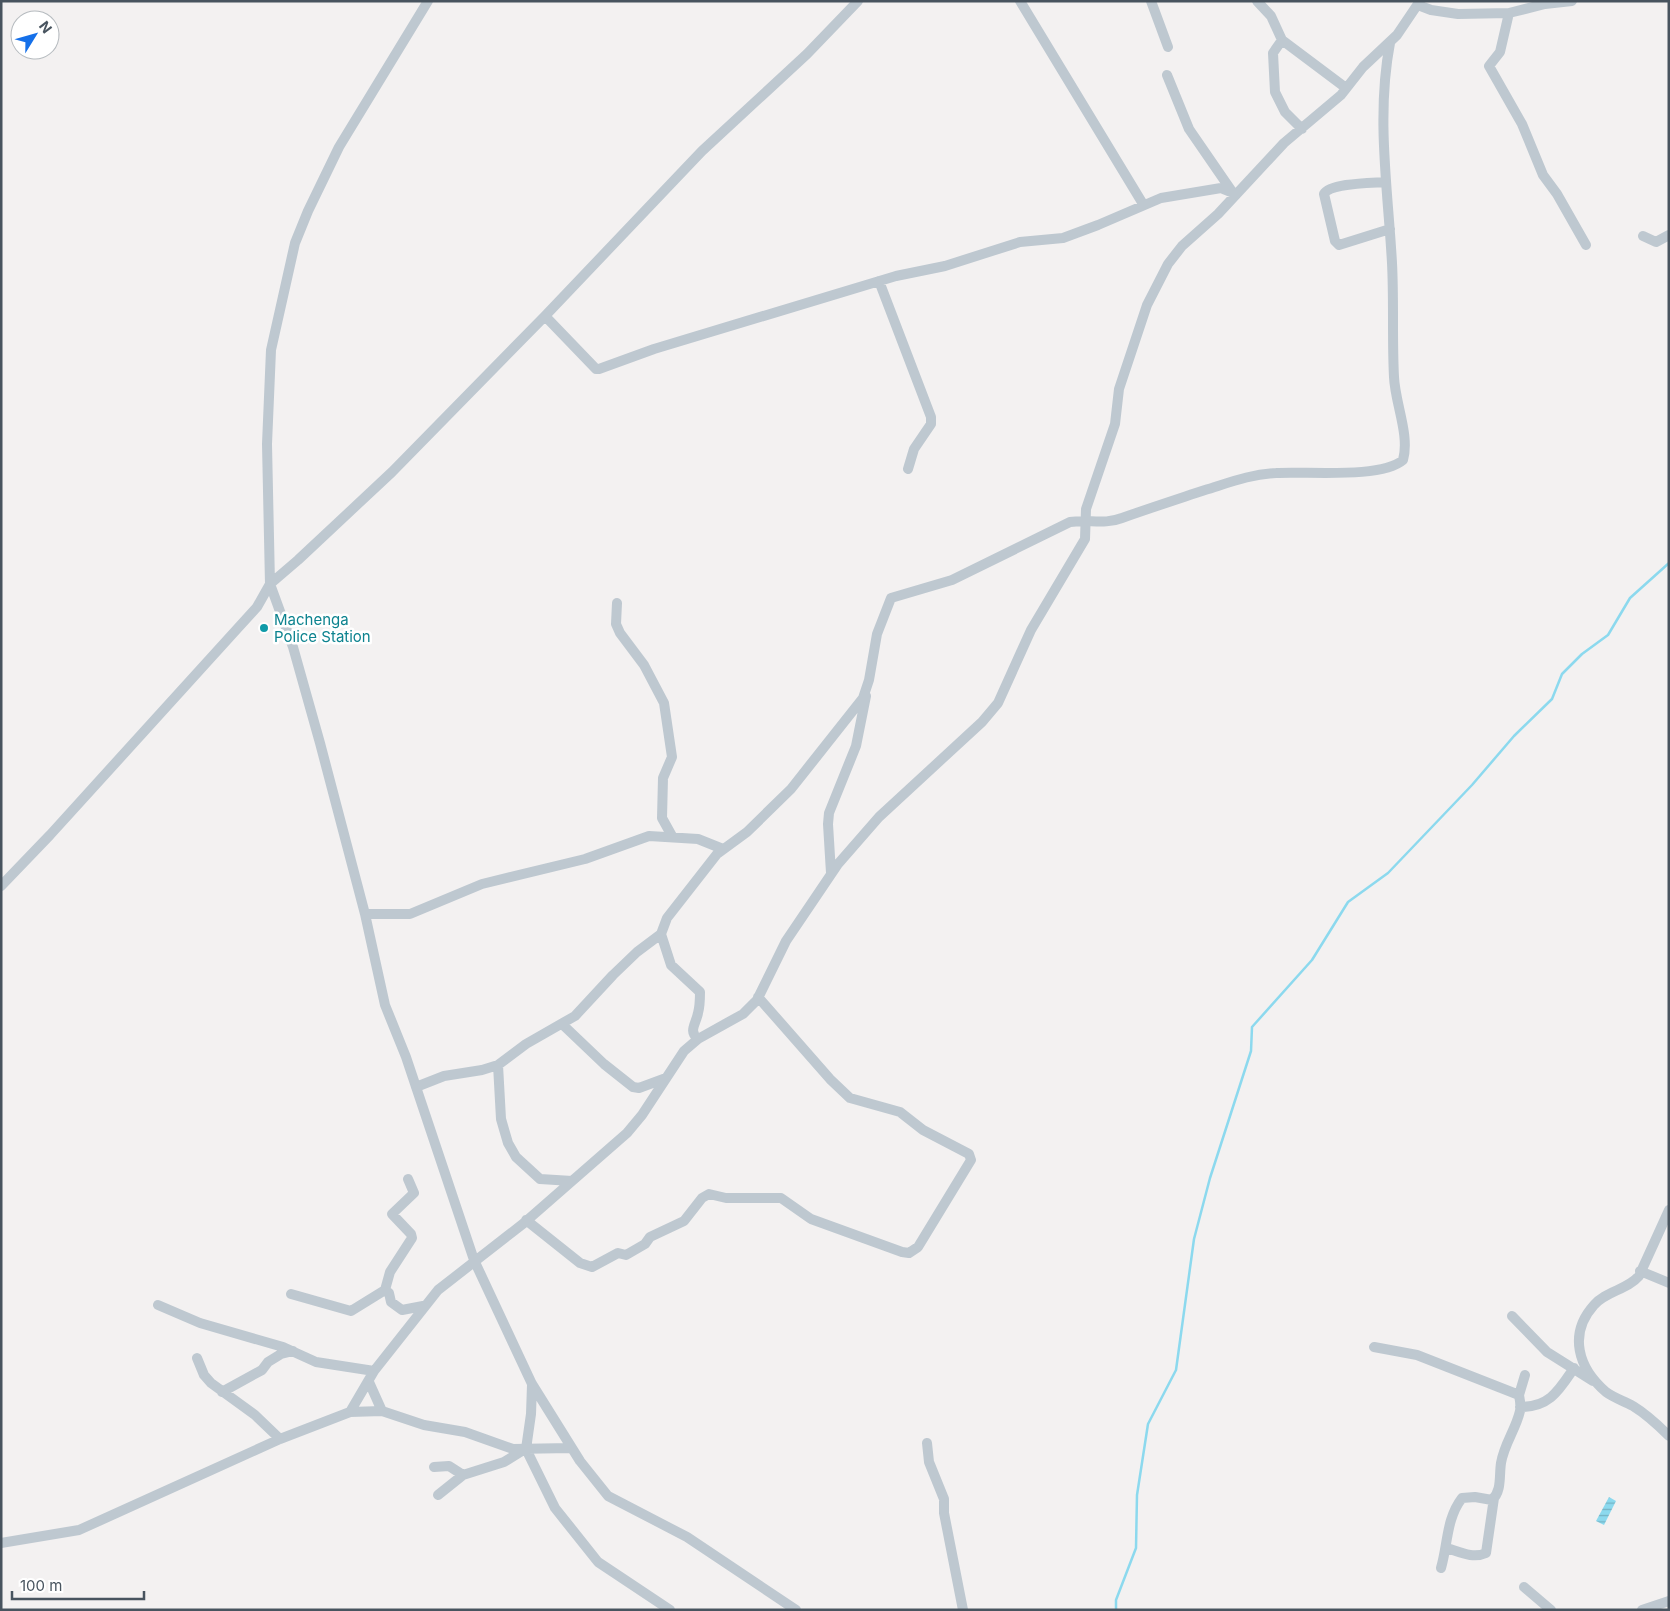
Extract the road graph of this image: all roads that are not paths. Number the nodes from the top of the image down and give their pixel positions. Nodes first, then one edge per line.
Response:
1 (428, 1) edge
2 (858, 1) edge
3 (1020, 1) edge
4 (1151, 1) edge
5 (1258, 1) edge
6 (1572, 1) edge
7 (1419, 3) edge
8 (1510, 13) junction
9 (1282, 40) junction
10 (1390, 43) junction
11 (1168, 47) dead end
12 (1167, 75) dead end
13 (1346, 88) junction
14 (1302, 129) junction
15 (1385, 182) junction
16 (1234, 192) junction
17 (1144, 204) junction
18 (1390, 229) junction
19 (1669, 235) edge
20 (1643, 236) dead end
21 (1586, 245) dead end
22 (879, 281) junction
23 (545, 316) junction
24 (908, 469) dead end
25 (1086, 520) junction
26 (270, 584) junction
27 (617, 603) dead end
28 (867, 690) junction
29 (672, 836) junction
30 (724, 849) junction
31 (831, 873) junction
32 (1, 886) edge
33 (365, 914) junction
34 (661, 934) junction
35 (758, 997) junction
36 (562, 1024) junction
37 (698, 1039) junction
38 (498, 1065) junction
39 (666, 1078) junction
40 (416, 1087) junction
41 (408, 1179) dead end
42 (572, 1181) junction
43 (1669, 1210) edge
44 (526, 1220) junction
45 (474, 1260) junction
46 (1640, 1271) junction
47 (1669, 1283) edge
48 (385, 1290) junction
49 (290, 1294) dead end
50 (158, 1305) dead end
51 (424, 1306) junction
52 (1512, 1316) dead end
53 (1374, 1347) dead end
54 (293, 1351) junction
55 (197, 1358) dead end
56 (1574, 1368) junction
57 (374, 1371) junction
58 (1525, 1375) dead end
59 (369, 1382) junction
60 (532, 1384) junction
61 (1600, 1386) junction
62 (222, 1392) junction
63 (1519, 1395) junction
64 (1520, 1407) junction
65 (382, 1411) junction
66 (350, 1412) junction
67 (1669, 1436) edge
68 (280, 1438) junction
69 (927, 1443) dead end
70 (571, 1448) junction
71 (526, 1449) junction
72 (434, 1467) dead end
73 (463, 1475) junction
74 (438, 1495) dead end
75 (1494, 1498) junction
76 (1, 1543) edge
77 (1447, 1548) junction
78 (1441, 1568) dead end
79 (1524, 1587) dead end
80 (1669, 1602) edge
81 (670, 1610) edge
82 (796, 1610) edge
83 (963, 1610) edge
84 (1551, 1610) edge
85 (1642, 1610) edge

1 - 26 street
2 - 23 street
3 - 17 street
4 - 11 street
5 - 9 street
6 - 8 street
7 - 8 street
7 - 10 street
8 - 21 street
9 - 13 street
9 - 14 street
10 - 13 street
10 - 15 street
12 - 16 street
13 - 14 street
14 - 16 street
15 - 18 street
15 - 18 street
16 - 17 street
16 - 25 street
17 - 22 street
18 - 25 street
19 - 20 street
22 - 23 street
22 - 24 street
23 - 26 street
25 - 28 street
25 - 31 street
26 - 32 street
26 - 33 street
27 - 29 street
28 - 30 street
28 - 31 street
29 - 30 street
29 - 33 street
30 - 34 street
31 - 35 street
33 - 40 street
34 - 36 street
34 - 37 street
35 - 37 street
35 - 44 street
36 - 38 street
36 - 39 street
37 - 39 street
38 - 40 street
38 - 42 street
39 - 42 street
40 - 45 street
41 - 48 street
42 - 44 street
43 - 46 street
44 - 45 street
45 - 51 street
45 - 60 street
46 - 47 street
46 - 61 street
48 - 49 street
48 - 51 street
50 - 54 street
51 - 57 street
52 - 56 street
53 - 63 street
54 - 57 street
54 - 62 street
55 - 62 street
56 - 61 street
56 - 64 street
57 - 59 street
58 - 63 street
59 - 65 street
59 - 66 street
60 - 70 street
60 - 71 street
61 - 67 street
62 - 68 street
63 - 64 street
64 - 75 street
65 - 66 street
65 - 71 street
66 - 68 street
68 - 76 street
69 - 83 street
70 - 71 street
70 - 82 street
71 - 73 street
71 - 81 street
72 - 73 street
73 - 74 street
75 - 77 street
75 - 77 street
77 - 78 street
79 - 84 street
80 - 85 street

